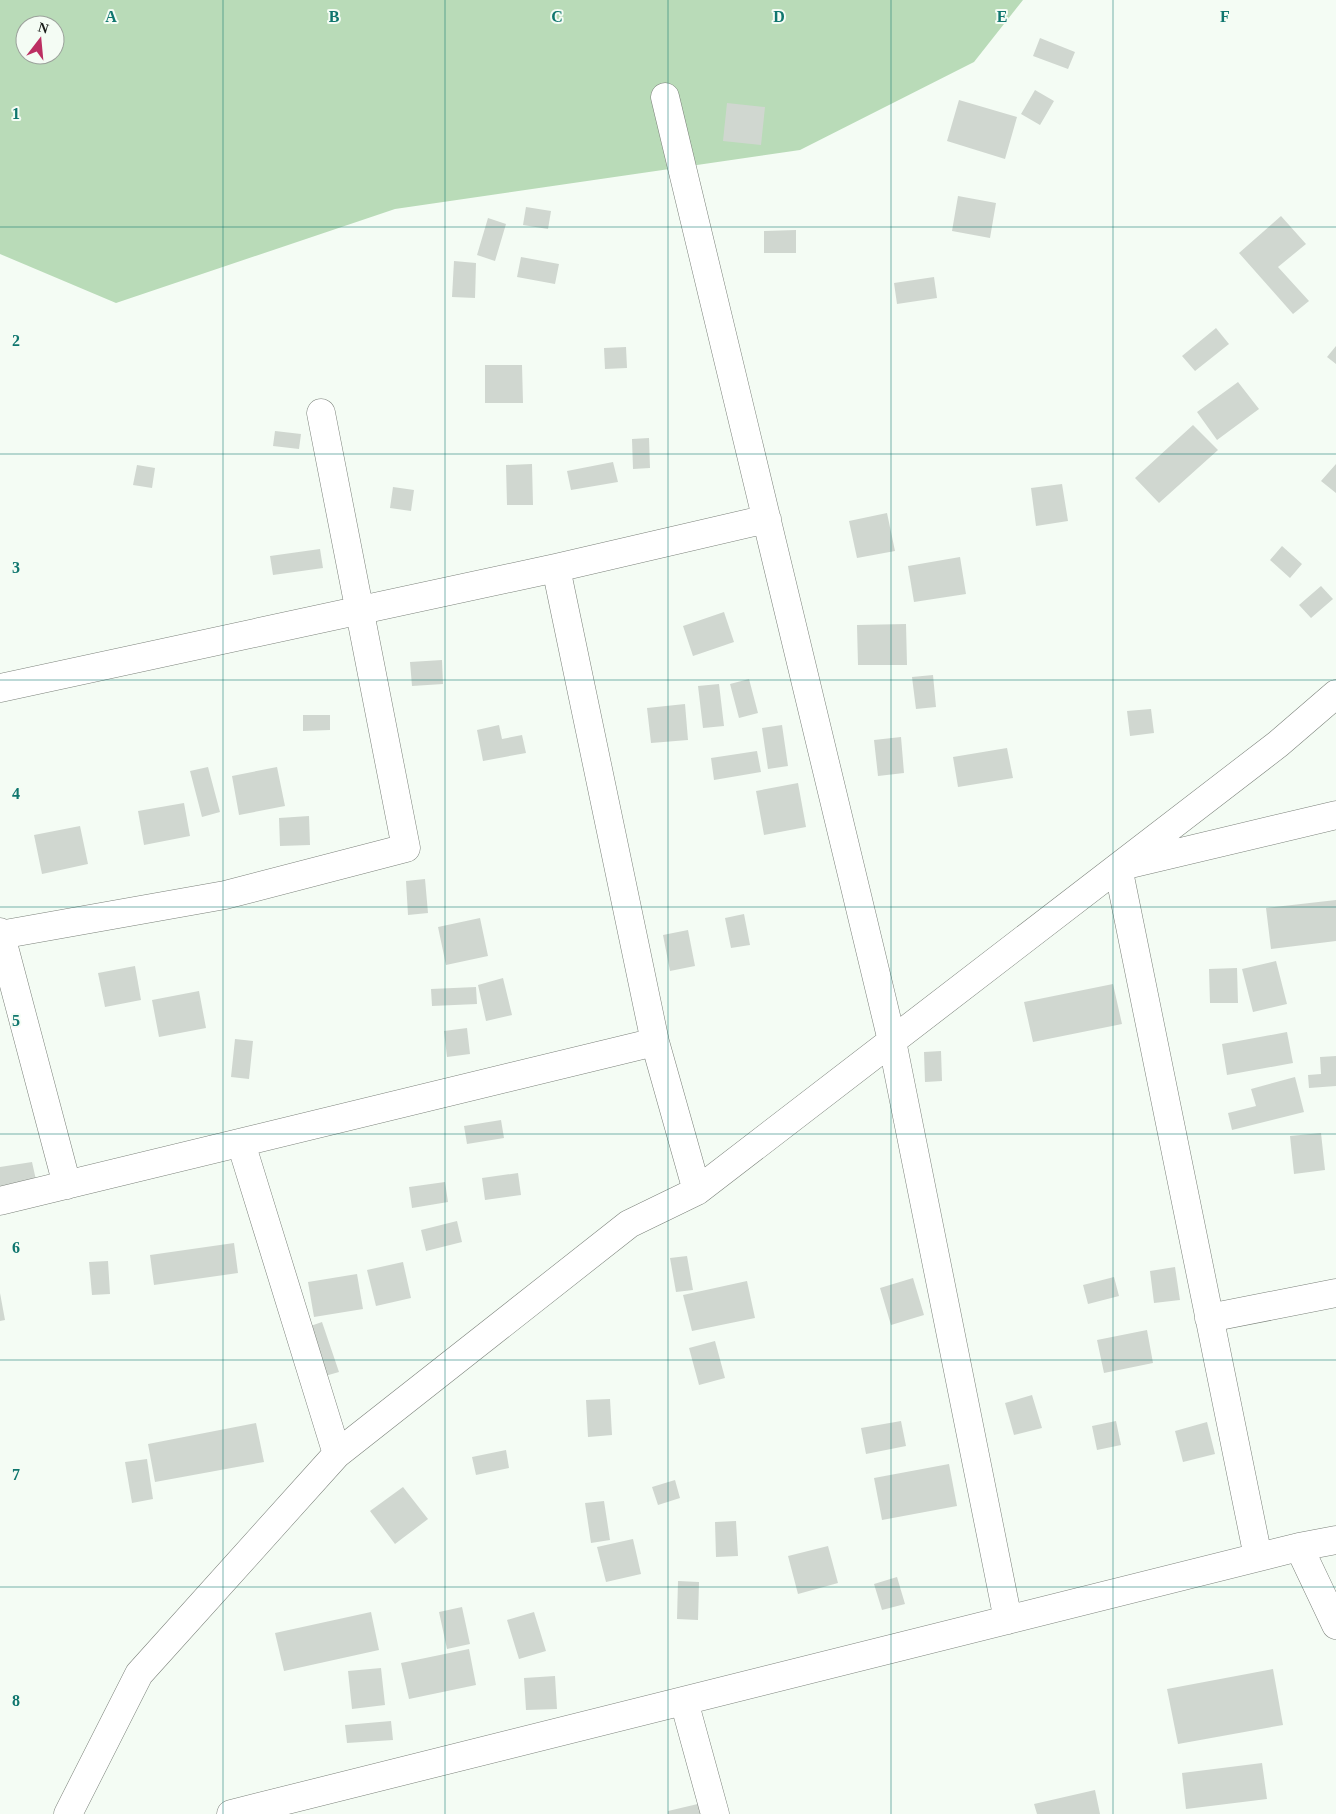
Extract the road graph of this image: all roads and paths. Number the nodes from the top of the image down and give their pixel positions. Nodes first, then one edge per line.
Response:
1 (665, 96) dead end
2 (321, 413) dead end
3 (767, 519) junction
4 (556, 568) junction
5 (361, 610) junction
6 (0, 688) edge
7 (1336, 694) edge
8 (1336, 815) edge
9 (1118, 867) junction
10 (0, 934) edge
11 (892, 1041) junction
12 (655, 1042) junction
13 (241, 1143) junction
14 (67, 1185) junction
15 (698, 1191) junction
16 (0, 1201) edge
17 (1336, 1293) edge
18 (1209, 1318) junction
19 (336, 1454) junction
20 (1336, 1540) edge
21 (1299, 1547) junction
22 (1258, 1558) junction
23 (1008, 1620) junction
24 (1336, 1625) edge
25 (684, 1701) junction
26 (68, 1814) edge
27 (231, 1814) edge
28 (715, 1814) edge

1 - 3 street
2 - 5 street
3 - 4 street
3 - 11 street
4 - 5 street
4 - 12 street
5 - 6 street
5 - 10 street
7 - 9 street
8 - 9 street
9 - 11 street
9 - 18 street
10 - 14 street
11 - 15 street
11 - 23 street
12 - 13 street
12 - 15 street
13 - 14 street
13 - 19 street
14 - 16 street
15 - 19 street
17 - 18 street
18 - 22 street
19 - 26 street
20 - 21 street
21 - 22 street
21 - 24 street
22 - 23 street
23 - 25 street
25 - 27 street
25 - 28 street

